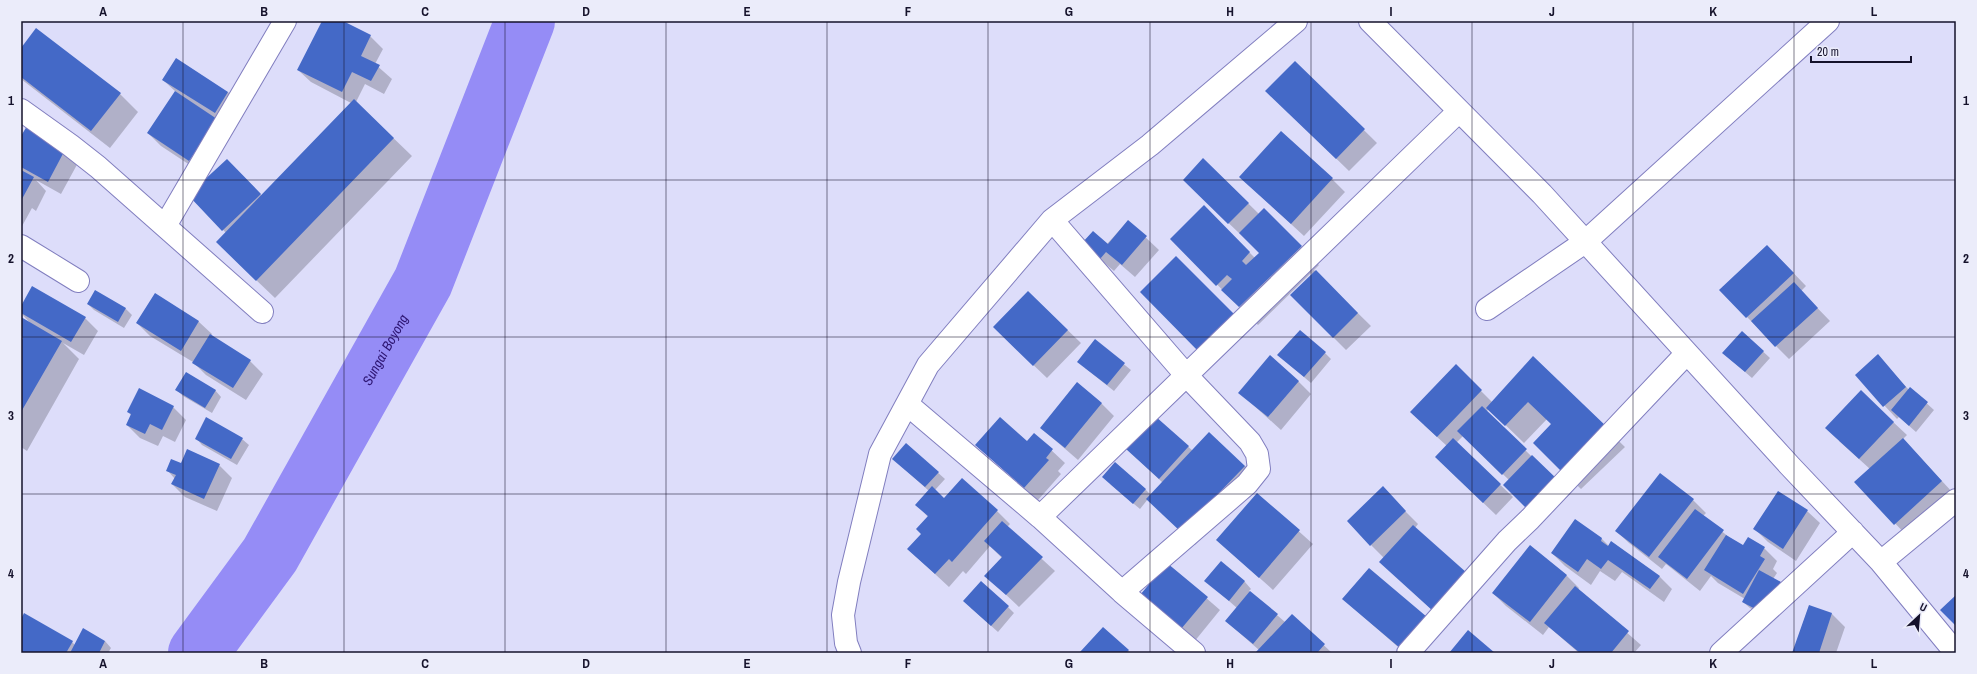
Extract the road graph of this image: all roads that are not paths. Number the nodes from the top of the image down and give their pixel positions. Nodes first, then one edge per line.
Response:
1 (285, 21) edge
2 (1296, 21) edge
3 (1370, 21) edge
4 (1828, 21) edge
5 (21, 110) edge
6 (1459, 111) junction
7 (1052, 220) junction
8 (165, 226) junction
9 (1585, 242) junction
10 (21, 246) edge
11 (78, 282) dead end
12 (1487, 309) dead end
13 (262, 312) dead end
14 (1687, 353) junction
15 (1186, 375) junction
16 (907, 404) junction
17 (1956, 500) edge
18 (1040, 517) junction
19 (1853, 532) junction
20 (1881, 562) junction
21 (1122, 592) junction
22 (850, 653) edge
23 (1194, 653) edge
24 (1408, 653) edge
25 (1721, 653) edge
26 (1956, 653) edge

1 - 8 street
2 - 7 street
3 - 6 street
4 - 9 street
5 - 8 street
6 - 9 street
6 - 15 street
7 - 15 street
7 - 16 street
8 - 13 street
9 - 12 street
9 - 14 street
10 - 11 street
14 - 19 street
14 - 24 street
15 - 18 street
15 - 21 street
16 - 18 street
16 - 22 street
17 - 20 street
18 - 21 street
19 - 20 street
19 - 25 street
20 - 26 street
21 - 23 street

